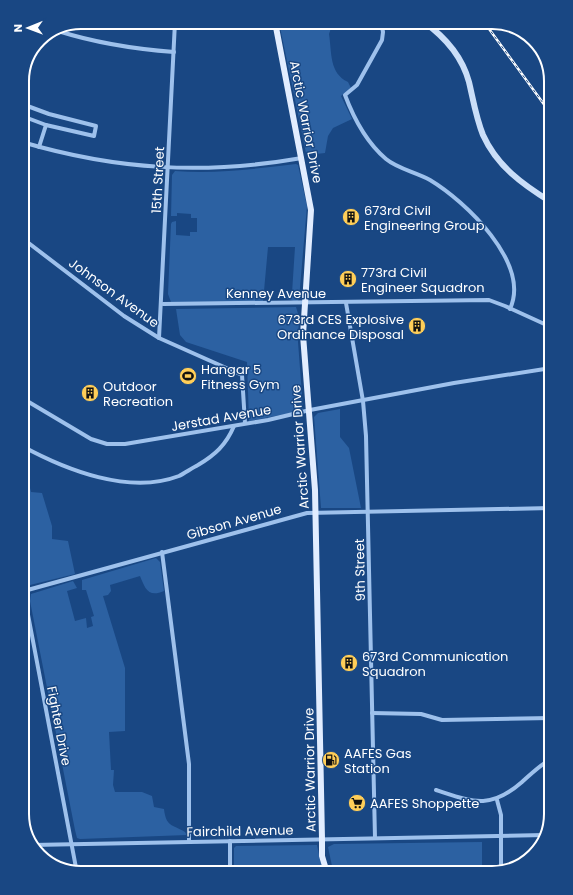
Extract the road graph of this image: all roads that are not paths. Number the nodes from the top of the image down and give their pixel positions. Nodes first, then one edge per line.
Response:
1 (175, 29) edge
2 (276, 29) edge
3 (382, 29) edge
4 (433, 29) edge
5 (63, 32) edge
6 (174, 52) junction
7 (29, 107) edge
8 (29, 119) edge
9 (46, 125) junction
10 (29, 144) edge
11 (39, 147) junction
12 (302, 158) junction
13 (169, 168) junction
14 (544, 197) edge
15 (29, 243) edge
16 (346, 303) junction
17 (162, 304) junction
18 (304, 304) junction
19 (510, 308) junction
20 (544, 324) edge
21 (160, 338) junction
22 (544, 369) edge
23 (363, 401) junction
24 (29, 402) edge
25 (310, 410) junction
26 (245, 423) junction
27 (234, 426) junction
28 (29, 450) edge
29 (544, 508) edge
30 (369, 512) junction
31 (316, 513) junction
32 (162, 552) junction
33 (29, 590) edge
34 (29, 618) edge
35 (372, 713) junction
36 (544, 718) edge
37 (544, 765) edge
38 (436, 790) dead end
39 (496, 800) junction
40 (539, 835) edge
41 (500, 836) junction
42 (375, 838) junction
43 (322, 839) junction
44 (230, 841) junction
45 (188, 842) junction
46 (71, 844) junction
47 (39, 845) edge
48 (501, 865) edge
49 (76, 866) edge
50 (230, 866) edge
51 (325, 866) edge

1 - 6 street, 15th Street
2 - 12 main road, Arctic Warrior Drive
3 - 19 street
4 - 14 street
5 - 6 street
6 - 13 street, 15th Street
7 - 9 street
8 - 9 street
9 - 11 street
10 - 11 street
11 - 13 street
12 - 13 street
12 - 18 main road, Arctic Warrior Drive
13 - 17 street, 15th Street
15 - 21 street, Johnson Avenue
16 - 18 street, Kenney Avenue
16 - 19 street, Kenney Avenue
16 - 23 street, 9th Street
17 - 18 street, Kenney Avenue
17 - 21 street, 15th Street
18 - 25 main road, Arctic Warrior Drive
19 - 20 street, Kenney Avenue
21 - 26 street, Johnson Avenue
22 - 23 street, Jerstad Avenue
23 - 25 street, Jerstad Avenue
23 - 30 street, 9th Street
24 - 27 street, Jerstad Avenue
25 - 26 street, Jerstad Avenue
25 - 31 main road, Arctic Warrior Drive
26 - 27 street, Jerstad Avenue
27 - 28 street
29 - 30 street, Gibson Avenue
30 - 31 street, Gibson Avenue
30 - 35 street, 9th Street
31 - 32 street, Gibson Avenue
31 - 43 main road, Arctic Warrior Drive
32 - 33 street, Gibson Avenue
32 - 45 street
34 - 46 street, Fighter Drive
35 - 36 street
35 - 42 street, 9th Street
37 - 39 street
38 - 39 street
39 - 41 street
40 - 41 street, Fairchild Avenue
41 - 42 street, Fairchild Avenue
41 - 48 street
42 - 43 street, Fairchild Avenue
43 - 44 street, Fairchild Avenue
43 - 51 main road, Arctic Warrior Drive
44 - 45 street, Fairchild Avenue
44 - 50 street
45 - 46 street, Fairchild Avenue
46 - 47 street, Fairchild Avenue
46 - 49 street, Fighter Drive

